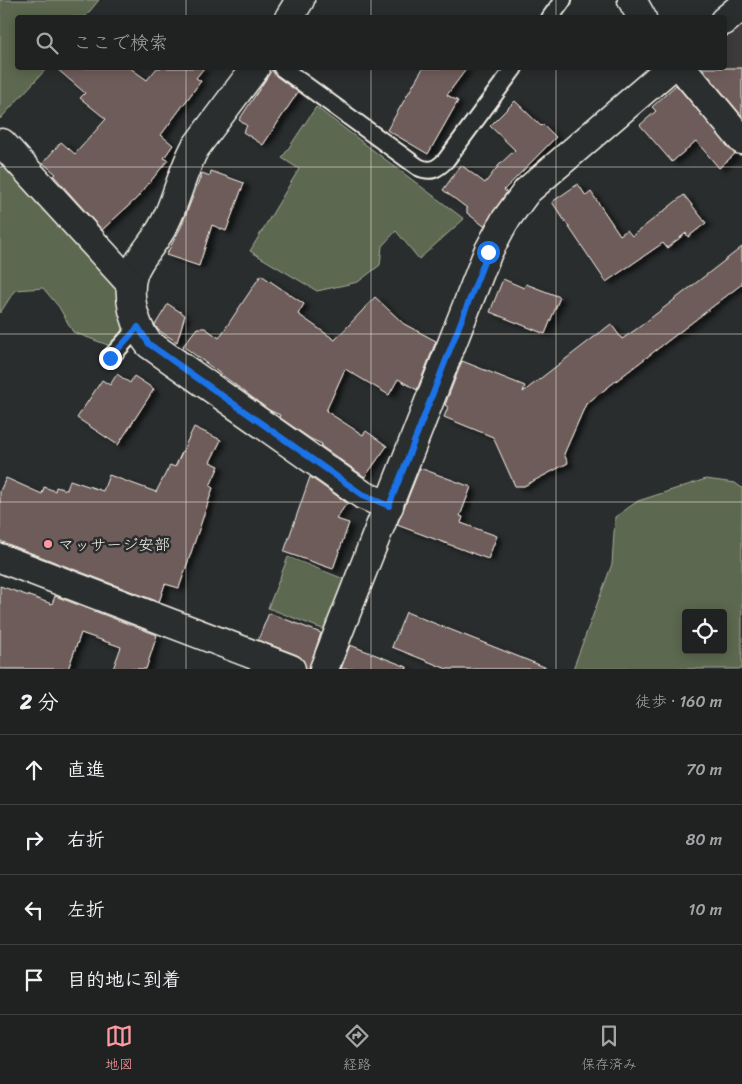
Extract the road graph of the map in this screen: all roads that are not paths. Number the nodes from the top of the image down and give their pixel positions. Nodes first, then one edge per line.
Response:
1 (300, 0) edge
2 (563, 0) edge
3 (632, 0) edge
4 (742, 6) edge
5 (291, 15) edge
6 (552, 15) edge
7 (640, 15) edge
8 (727, 18) edge
9 (254, 70) edge
10 (285, 70) edge
11 (513, 70) edge
12 (668, 70) edge
13 (684, 70) edge
14 (742, 140) edge
15 (2, 143) dead end
16 (130, 283) junction
17 (138, 327) junction
18 (110, 358) dead end
19 (389, 506) junction
20 (0, 558) edge
21 (291, 669) edge
22 (324, 669) edge

1 - 5 street
2 - 6 lane
3 - 7 street
4 - 8 street
9 - 16 street
10 - 11 lane
12 - 19 street
13 - 14 street
15 - 16 street
16 - 17 street
17 - 18 lane
17 - 19 street
19 - 22 street
20 - 21 street

